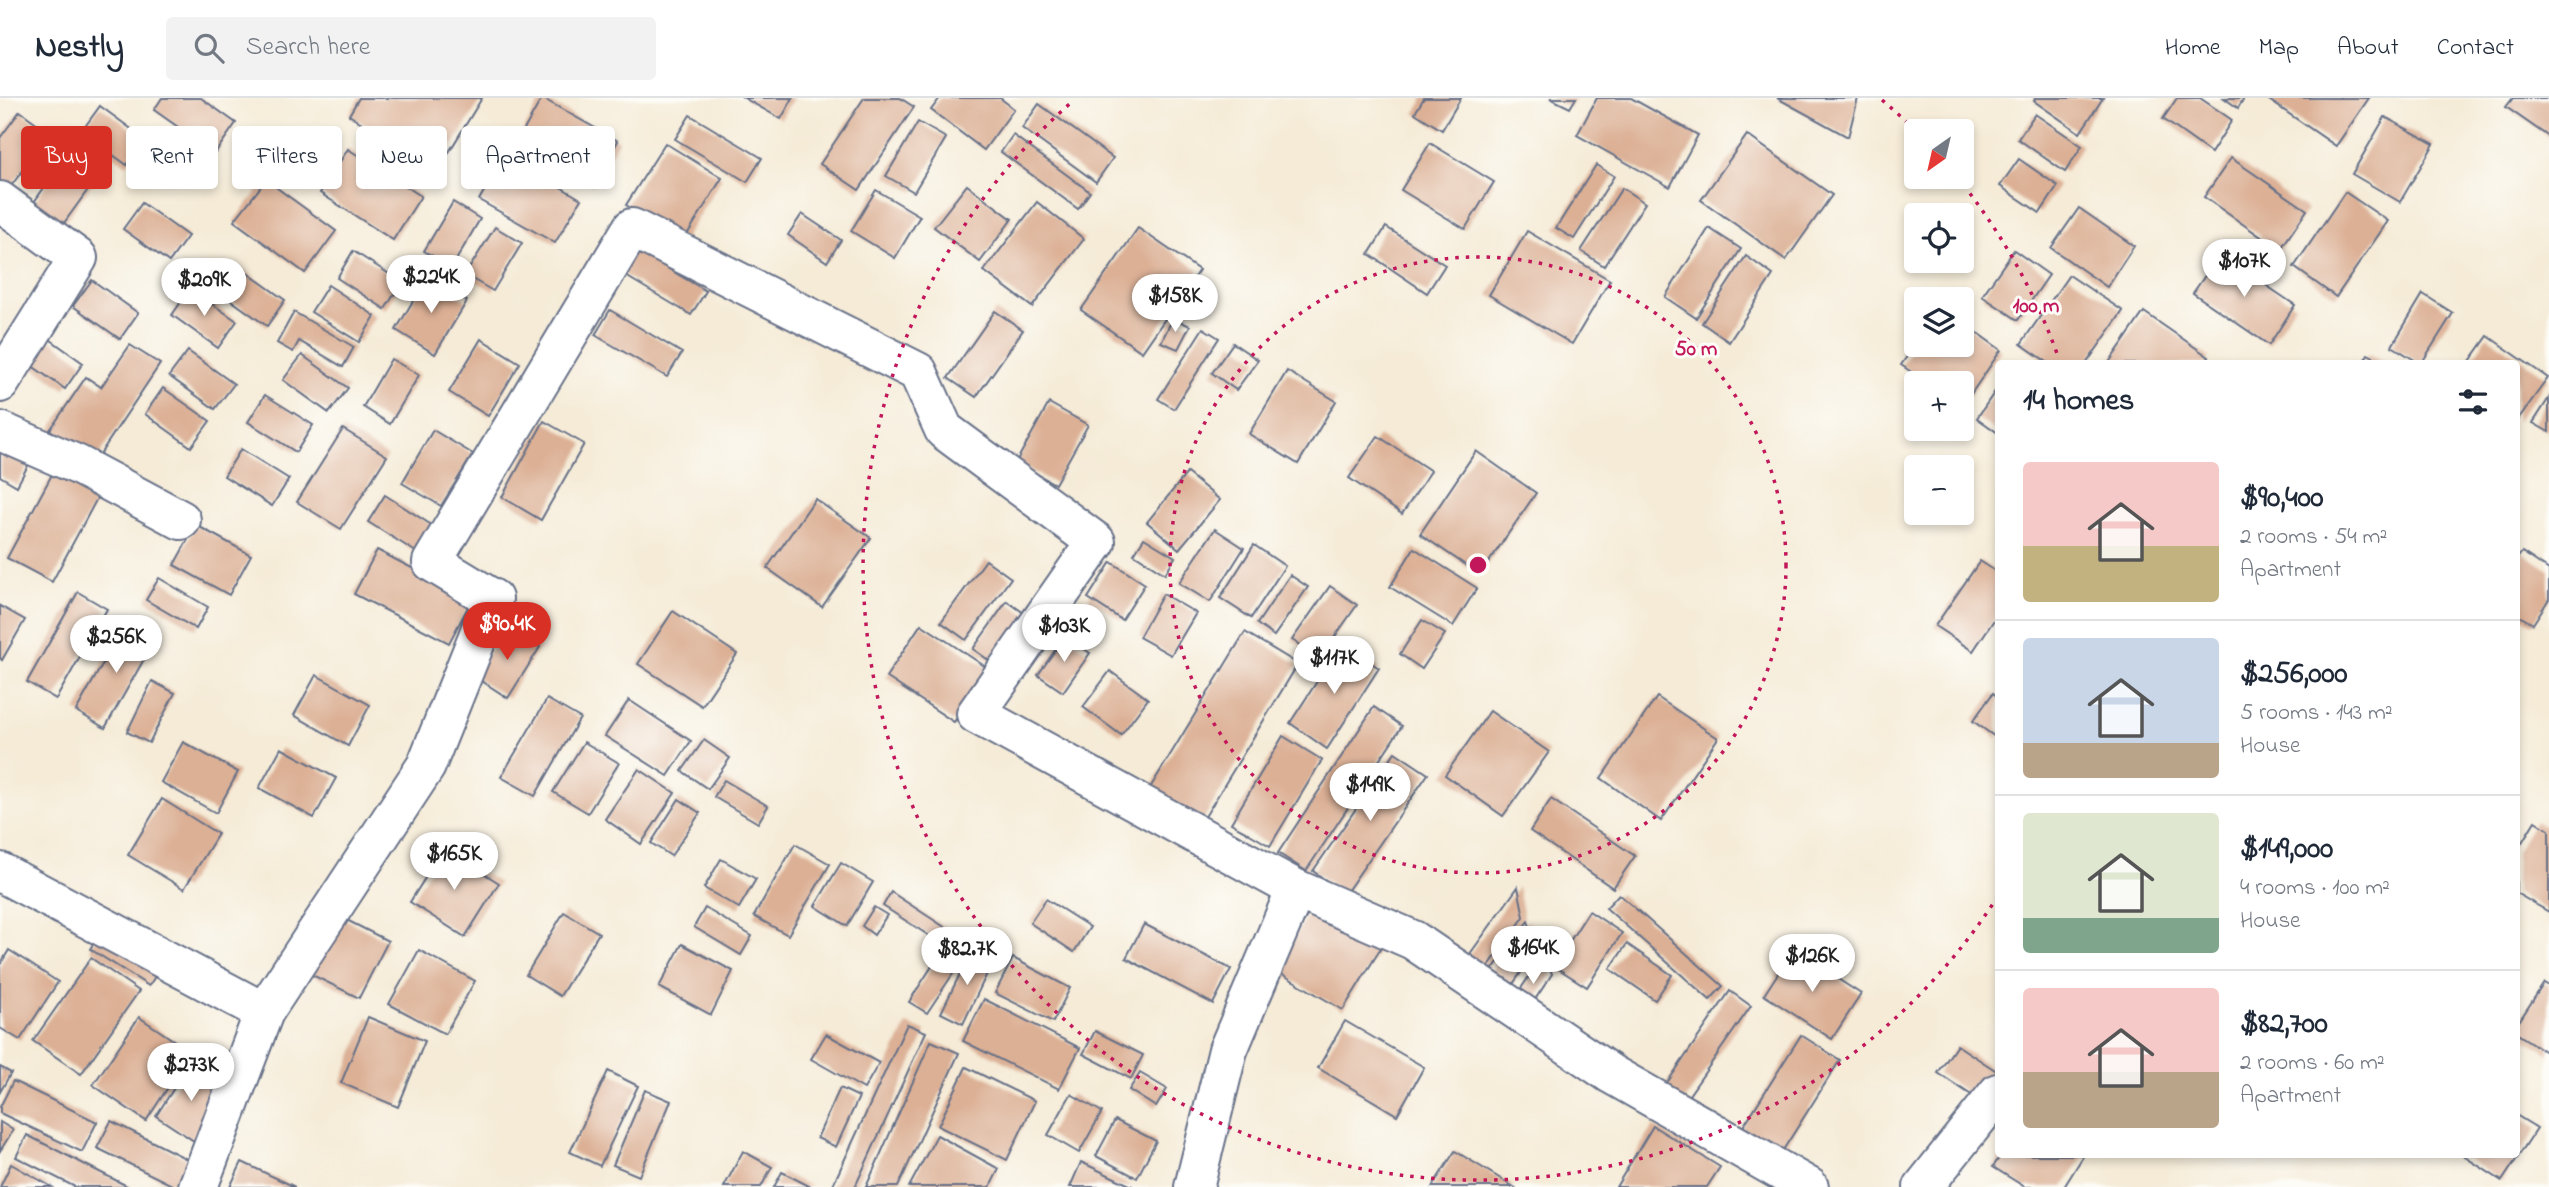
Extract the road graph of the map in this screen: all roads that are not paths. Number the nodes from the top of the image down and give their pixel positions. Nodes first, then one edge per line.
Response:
1 (0, 201) edge
2 (0, 383) edge
3 (0, 431) edge
4 (181, 520) dead end
5 (0, 872) edge
6 (1296, 889) junction
7 (264, 1012) junction
8 (1995, 1097) edge
9 (198, 1187) edge
10 (1194, 1187) edge
11 (1809, 1187) edge
12 (1923, 1187) edge

1 - 2 street
3 - 4 street
5 - 7 street
6 - 7 street
6 - 10 street
6 - 11 street
7 - 9 street
8 - 12 street

